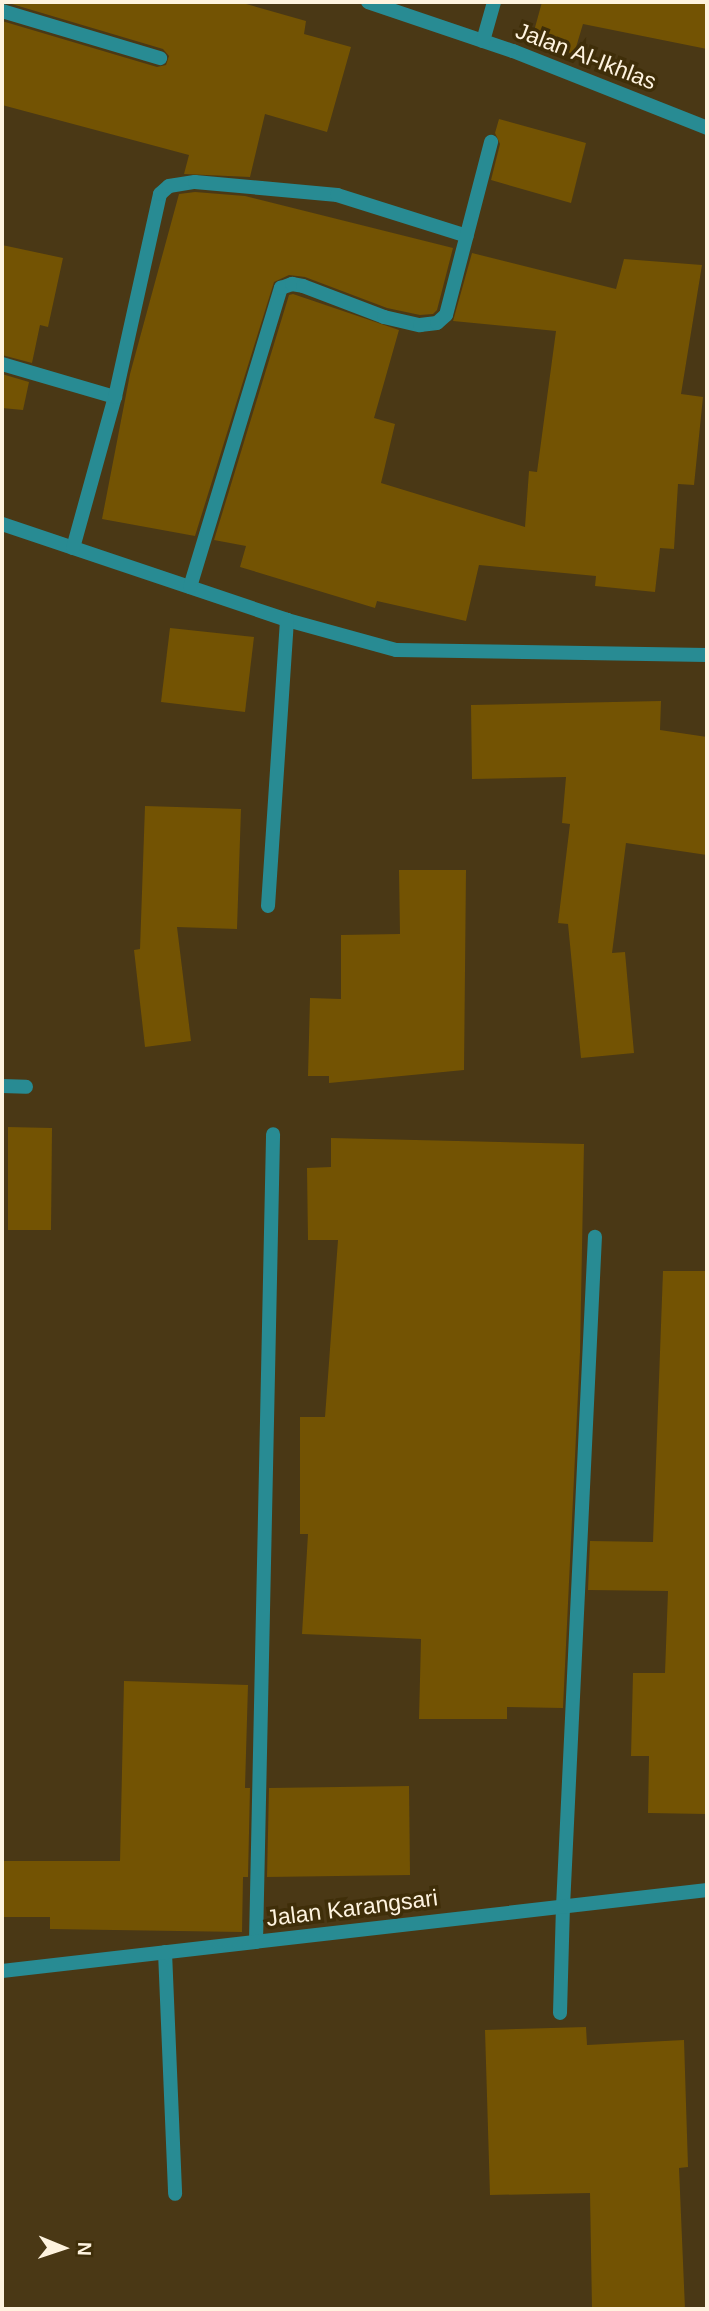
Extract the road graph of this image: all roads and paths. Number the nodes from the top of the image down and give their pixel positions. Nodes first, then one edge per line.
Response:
1 (368, 2) edge
2 (494, 2) edge
3 (2, 12) edge
4 (483, 41) junction
5 (160, 58) dead end
6 (707, 128) edge
7 (491, 142) dead end
8 (467, 236) junction
9 (2, 364) edge
10 (115, 397) junction
11 (2, 524) edge
12 (73, 548) junction
13 (190, 587) junction
14 (287, 620) junction
15 (707, 652) edge
16 (268, 906) dead end
17 (2, 1086) edge
18 (26, 1087) dead end
19 (273, 1134) dead end
20 (595, 1237) dead end
21 (707, 1890) edge
22 (563, 1907) junction
23 (256, 1942) junction
24 (165, 1952) junction
25 (2, 1971) edge
26 (559, 2013) dead end
27 (175, 2194) dead end

1 - 4 street, Jalan Al-Ikhlas
2 - 4 street
3 - 5 street
4 - 6 street, Jalan Al-Ikhlas
7 - 8 street
8 - 10 street
8 - 13 street
9 - 10 street
10 - 12 street
11 - 12 street
12 - 13 street
13 - 14 street
14 - 15 street
14 - 16 street
17 - 18 street
19 - 23 street
20 - 22 street
21 - 22 street, Jalan Karangsari
22 - 23 street, Jalan Karangsari
22 - 26 street
23 - 24 street, Jalan Karangsari
24 - 25 street, Jalan Karangsari
24 - 27 street

